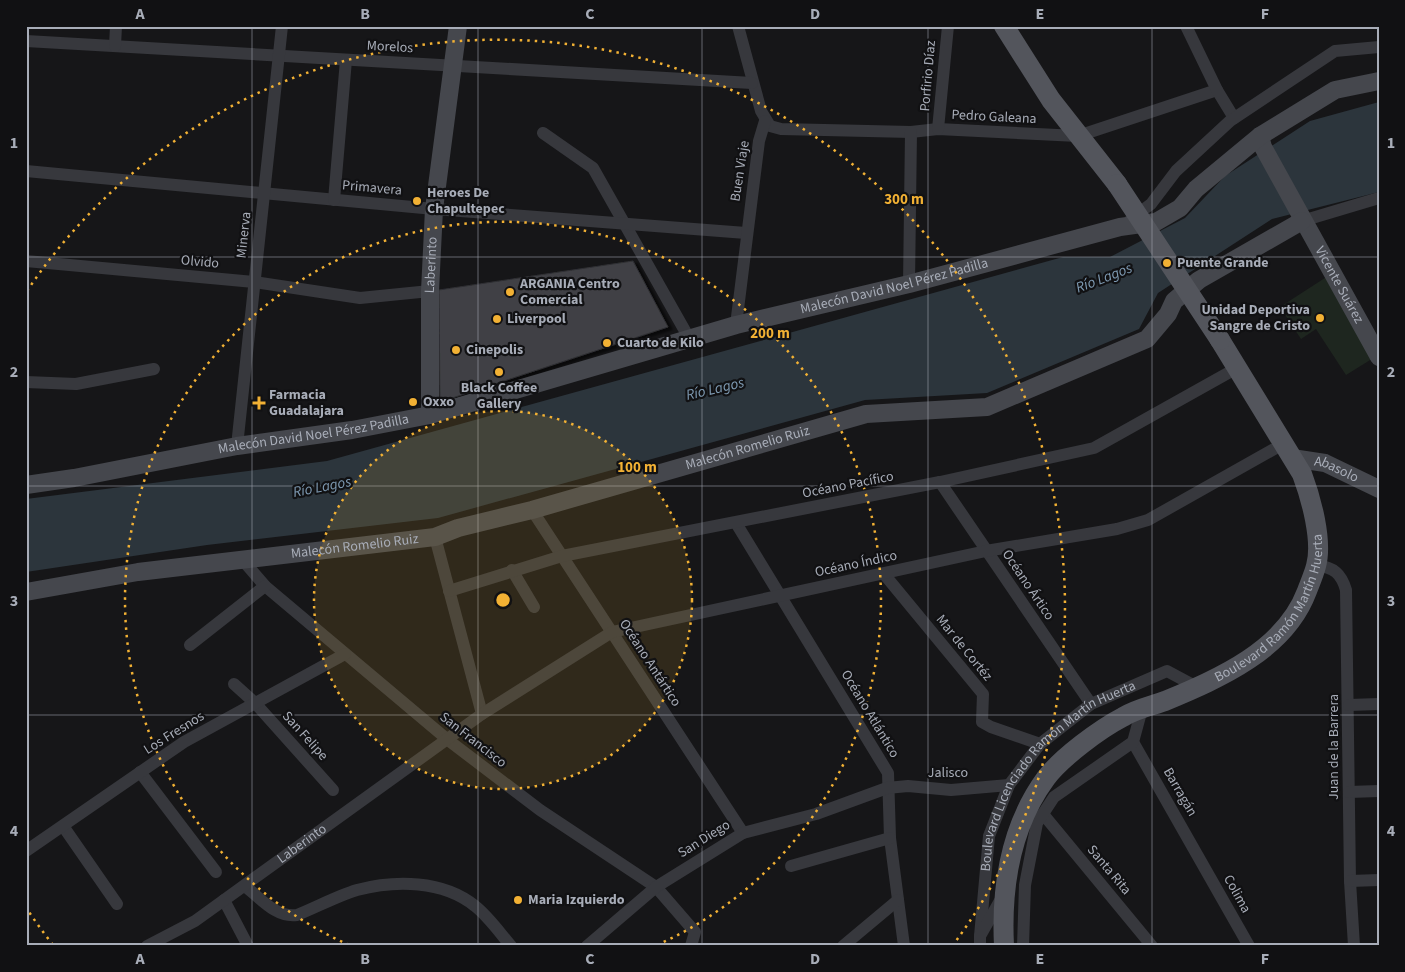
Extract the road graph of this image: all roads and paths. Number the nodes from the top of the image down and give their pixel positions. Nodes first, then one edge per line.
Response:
1 (116, 26) edge
2 (282, 26) edge
3 (458, 26) edge
4 (738, 26) edge
5 (948, 26) edge
6 (1004, 26) edge
7 (1020, 26) edge
8 (1186, 26) edge
9 (26, 41) edge
10 (115, 46) junction
11 (1379, 47) edge
12 (279, 56) junction
13 (346, 60) junction
14 (453, 66) junction
15 (1379, 81) edge
16 (752, 83) junction
17 (1216, 90) junction
18 (1234, 118) junction
19 (765, 120) junction
20 (938, 129) junction
21 (911, 132) junction
22 (543, 133) dead end
23 (1084, 140) junction
24 (1261, 141) junction
25 (26, 171) edge
26 (264, 193) junction
27 (1379, 198) edge
28 (334, 200) junction
29 (434, 209) junction
30 (1300, 217) junction
31 (625, 224) junction
32 (1120, 227) junction
33 (746, 234) junction
34 (26, 261) edge
35 (254, 282) junction
36 (909, 284) junction
37 (430, 292) junction
38 (736, 325) junction
39 (689, 338) junction
40 (1379, 358) edge
41 (1237, 368) junction
42 (154, 369) dead end
43 (26, 382) edge
44 (430, 415) junction
45 (237, 446) junction
46 (1288, 451) junction
47 (940, 482) junction
48 (26, 485) edge
49 (1379, 489) edge
50 (532, 510) junction
51 (736, 523) junction
52 (435, 537) junction
53 (986, 551) junction
54 (562, 556) junction
55 (242, 558) junction
56 (1317, 565) junction
57 (512, 570) junction
58 (884, 574) junction
59 (265, 586) junction
60 (449, 591) junction
61 (26, 592) edge
62 (780, 595) junction
63 (534, 607) dead end
64 (612, 632) junction
65 (190, 645) dead end
66 (345, 654) junction
67 (234, 684) dead end
68 (1195, 686) junction
69 (255, 703) junction
70 (1091, 704) junction
71 (1379, 704) edge
72 (1349, 705) junction
73 (1142, 709) junction
74 (482, 714) junction
75 (448, 740) junction
76 (1134, 742) junction
77 (1040, 744) junction
78 (140, 772) junction
79 (1009, 785) junction
80 (887, 788) junction
81 (333, 790) dead end
82 (1379, 790) edge
83 (1349, 792) junction
84 (1043, 814) junction
85 (63, 826) junction
86 (743, 832) junction
87 (890, 838) junction
88 (26, 851) edge
89 (1200, 857) joint
90 (791, 866) dead end
91 (216, 872) dead end
92 (1350, 880) junction
93 (1379, 880) edge
94 (245, 886) junction
95 (656, 888) junction
96 (1005, 892) junction
97 (224, 900) junction
98 (898, 900) junction
99 (117, 904) dead end
100 (980, 941) edge
101 (151, 944) edge
102 (248, 946) edge
103 (511, 946) edge
104 (587, 946) edge
105 (691, 946) edge
106 (843, 946) edge
107 (904, 946) edge
108 (1004, 946) edge
109 (1023, 946) edge
110 (1152, 946) edge
111 (1249, 946) edge
112 (1354, 946) edge

1 - 10 street
2 - 12 street, Minerva
3 - 14 street, Laberinto
4 - 16 street
5 - 20 street, Porfirio Díaz
6 - 23 main road
7 - 23 main road
8 - 17 street
9 - 10 street, Morelos
10 - 12 street, Morelos
11 - 18 street
12 - 13 street, Morelos
12 - 26 street, Minerva
13 - 14 street, Morelos
13 - 28 street
14 - 16 street, Morelos
14 - 29 street, Laberinto
15 - 24 street, Malecón David Noel Pérez Padilla
16 - 19 street
17 - 18 street
17 - 23 street, Pedro Galeana
18 - 32 street
19 - 21 street, Pedro Galeana
19 - 33 street, Buen Viaje
20 - 21 street, Pedro Galeana
20 - 23 street, Pedro Galeana
21 - 36 street
22 - 31 street
23 - 41 main road, Boulevard Ramón Martín Huerta, bridge
24 - 30 street, Vicente Suárez
24 - 32 street, Malecón David Noel Pérez Padilla
25 - 26 street, Primavera
26 - 28 street, Primavera
26 - 35 street, Minerva
27 - 30 street
28 - 29 street, Primavera
29 - 31 street, Primavera
29 - 37 street, Laberinto
30 - 40 street, Vicente Suárez
30 - 50 street, Malecón Romelio Ruiz
31 - 33 street, Primavera
31 - 39 street
32 - 36 street, Malecón David Noel Pérez Padilla
33 - 38 street, Buen Viaje
34 - 35 street, Olvido
35 - 37 street, Olvido
35 - 45 street, Minerva
36 - 38 street, Malecón David Noel Pérez Padilla
37 - 44 street, Laberinto
38 - 39 street, Malecón David Noel Pérez Padilla
39 - 44 street, Malecón David Noel Pérez Padilla
41 - 46 main road, Boulevard Ramón Martín Huerta
41 - 47 street, Océano Pacífico
42 - 43 street
44 - 45 street, Malecón David Noel Pérez Padilla
45 - 48 street, Malecón David Noel Pérez Padilla
46 - 49 street, Abasolo
46 - 53 street, Océano Índico
46 - 56 main road, Boulevard Ramón Martín Huerta
47 - 51 street, Océano Pacífico
47 - 53 street, Océano Ártico
50 - 52 street, Malecón Romelio Ruiz
50 - 54 street, Océano Antártico
51 - 54 street, Océano Pacífico
51 - 62 street, Océano Atlántico
52 - 55 street, Malecón Romelio Ruiz
52 - 60 street
53 - 58 street, Océano Índico
53 - 70 street, Océano Ártico
54 - 57 street, Océano Pacífico
54 - 64 street, Océano Antártico
55 - 59 street, San Francisco
55 - 61 street, Malecón Romelio Ruiz
56 - 68 main road, Boulevard Ramón Martín Huerta
56 - 72 street, Juan de la Barrera
57 - 60 street, Océano Pacífico
57 - 63 street
58 - 62 street, Océano Índico
58 - 77 street, Mar de Cortéz
59 - 65 street
59 - 66 street, San Francisco
60 - 74 street
62 - 64 street, Océano Índico
62 - 80 street, Océano Atlántico
64 - 74 street, Océano Índico
64 - 86 street, Océano Antártico
66 - 69 street, Los Fresnos
66 - 75 street, San Francisco
67 - 69 street, San Felipe
68 - 70 street, Boulevard Licenciado Ramón Martín Huerta
68 - 73 main road, Boulevard Ramón Martín Huerta
69 - 78 street, Los Fresnos
69 - 81 street, San Felipe
70 - 77 street, Boulevard Licenciado Ramón Martín Huerta
71 - 72 street
72 - 83 street, Juan de la Barrera
73 - 76 street
73 - 96 main road, Boulevard Ramón Martín Huerta
74 - 75 street, Océano Índico
75 - 94 street, Laberinto
75 - 95 street, San Francisco
76 - 84 street
76 - 89 street, Barragán
77 - 79 street, Boulevard Licenciado Ramón Martín Huerta
78 - 85 street, Los Fresnos
78 - 91 street
79 - 80 street, Jalisco
79 - 100 street, Boulevard Licenciado Ramón Martín Huerta
80 - 86 street, San Diego
80 - 87 street, Océano Atlántico
82 - 83 street
83 - 92 street, Juan de la Barrera
84 - 109 street
84 - 110 street, Santa Rita
85 - 88 street, Los Fresnos
85 - 99 street
86 - 95 street, San Diego
87 - 90 street
87 - 98 street, Océano Atlántico
89 - 111 street, Colima
92 - 93 street
92 - 112 street, Juan de la Barrera
94 - 97 street, Laberinto
94 - 103 street
95 - 104 street, San Diego
95 - 105 street, San Francisco
96 - 100 street, Boulevard Licenciado Ramón Martín Huerta
96 - 108 main road, Boulevard Ramón Martín Huerta
97 - 101 street, Laberinto
97 - 102 street
98 - 106 street
98 - 107 street, Océano Atlántico

